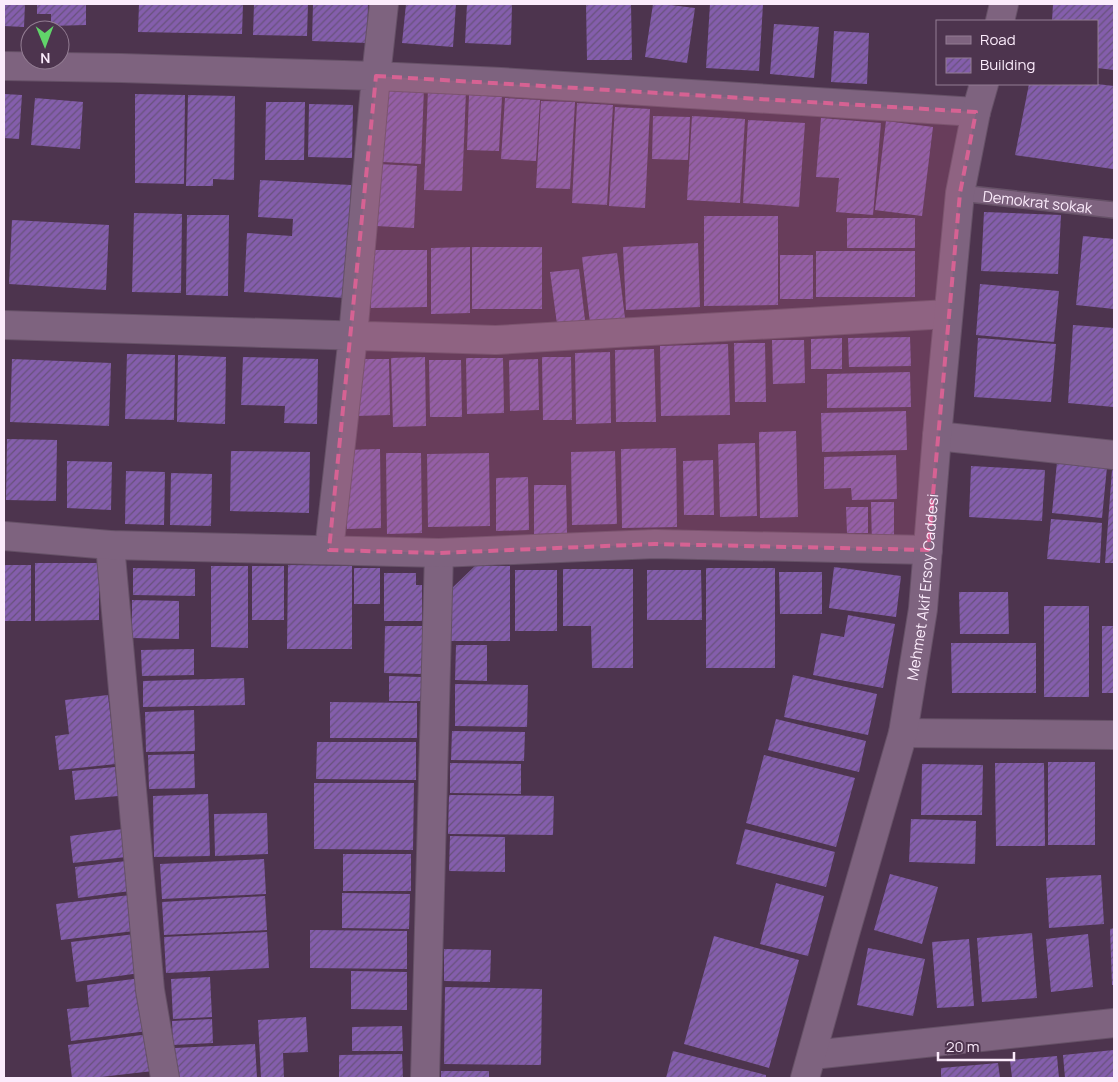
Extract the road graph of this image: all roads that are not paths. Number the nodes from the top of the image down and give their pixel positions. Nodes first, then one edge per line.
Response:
1 (384, 4) edge
2 (1004, 4) edge
3 (1000, 20) edge
4 (4, 66) edge
5 (376, 76) junction
6 (984, 85) edge
7 (976, 112) junction
8 (960, 193) junction
9 (1114, 210) edge
10 (948, 314) junction
11 (4, 325) edge
12 (352, 336) junction
13 (937, 436) junction
14 (1114, 454) edge
15 (4, 536) edge
16 (110, 544) junction
17 (329, 550) junction
18 (928, 550) junction
19 (439, 553) junction
20 (903, 733) junction
21 (1114, 735) edge
22 (1114, 1023) edge
23 (808, 1066) edge
24 (164, 1078) edge
25 (425, 1078) edge

1 - 5 street
2 - 3 street
4 - 5 street
5 - 7 street
5 - 12 street
6 - 7 street, Mehmet Akif Ersoy Caddesi
7 - 8 street, Mehmet Akif Ersoy Caddesi
8 - 9 lane, Demokrat sokak
8 - 10 street, Mehmet Akif Ersoy Caddesi
10 - 12 street
10 - 13 street, Mehmet Akif Ersoy Caddesi
11 - 12 street
12 - 17 street
13 - 14 street
13 - 18 street, Mehmet Akif Ersoy Caddesi
15 - 16 street
16 - 17 street
16 - 24 street
17 - 19 street
18 - 19 street
18 - 20 street, Mehmet Akif Ersoy Caddesi
19 - 25 street
20 - 21 street
20 - 23 street, Mehmet Akif Ersoy Caddesi
22 - 23 street

